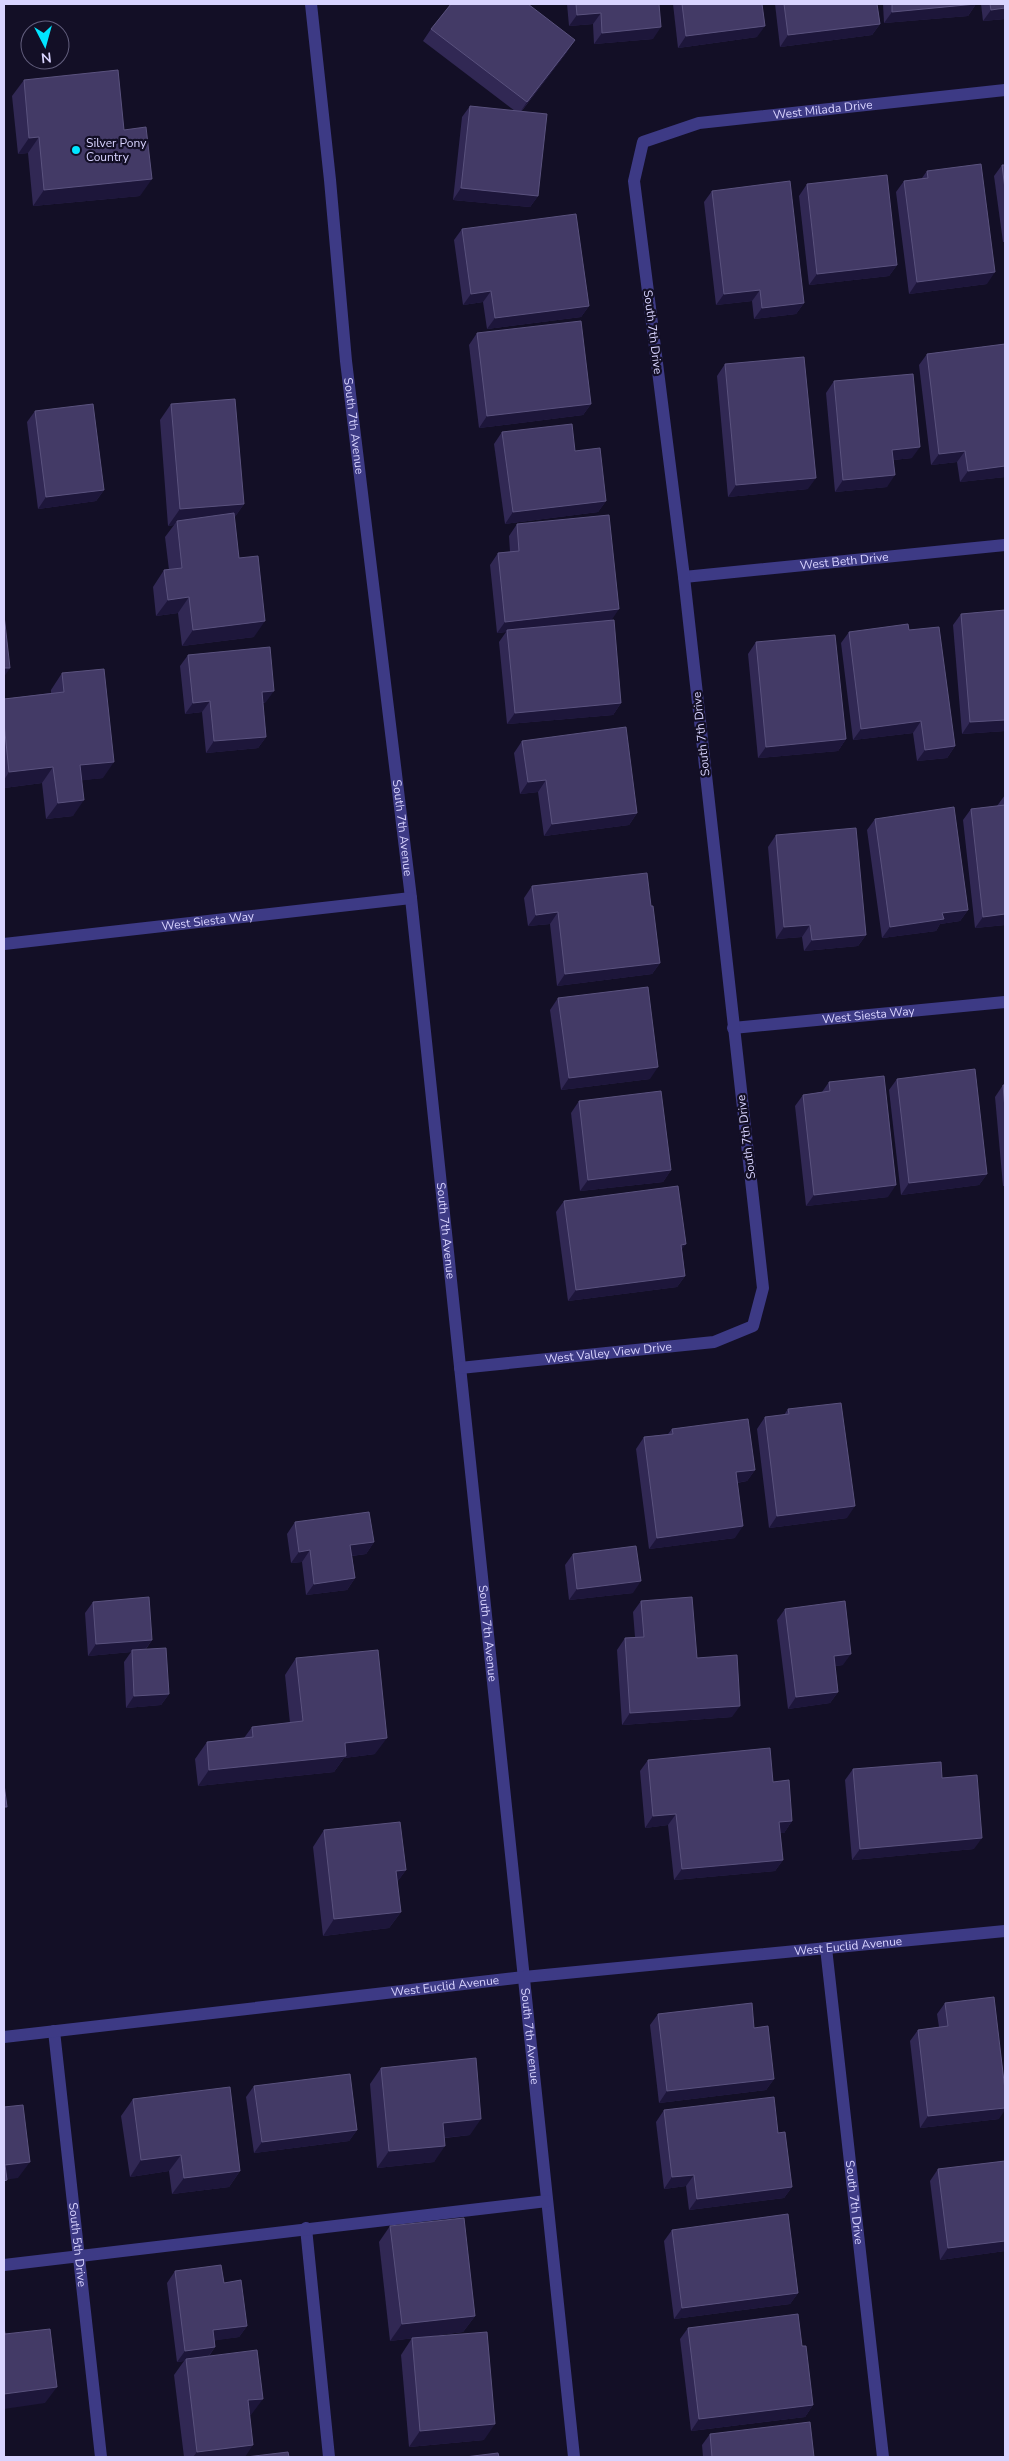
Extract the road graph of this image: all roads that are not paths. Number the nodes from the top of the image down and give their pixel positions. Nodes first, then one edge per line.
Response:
1 (311, 4) edge
2 (1005, 90) edge
3 (643, 142) joint
4 (1005, 545) edge
5 (684, 577) junction
6 (411, 898) junction
7 (4, 944) edge
8 (1005, 1002) edge
9 (733, 1028) junction
10 (753, 1326) joint
11 (460, 1368) junction
12 (1005, 1931) edge
13 (826, 1948) junction
14 (524, 1977) junction
15 (54, 2031) junction
16 (4, 2037) edge
17 (547, 2201) junction
18 (306, 2228) junction
19 (79, 2256) junction
20 (4, 2265) edge
21 (101, 2457) edge
22 (329, 2457) edge
23 (574, 2457) edge
24 (883, 2457) edge

1 - 6 street, South 7th Avenue
2 - 3 street, West Milada Drive
3 - 5 street, South 7th Drive
4 - 5 street, West Beth Drive
5 - 9 street, South 7th Drive
6 - 7 street, West Siesta Way
6 - 11 street, South 7th Avenue
8 - 9 street, West Siesta Way
9 - 10 street, South 7th Drive
10 - 11 street, West Valley View Drive
11 - 14 street, South 7th Avenue
12 - 13 street, West Euclid Avenue
13 - 14 street, West Euclid Avenue
13 - 24 street, South 7th Drive
14 - 15 street, West Euclid Avenue
14 - 17 street, South 7th Avenue
15 - 16 street, West Euclid Avenue
15 - 19 street, South 5th Drive
17 - 18 street
17 - 23 street, South 7th Avenue
18 - 19 street
18 - 22 street
19 - 20 street
19 - 21 street, South 5th Drive

